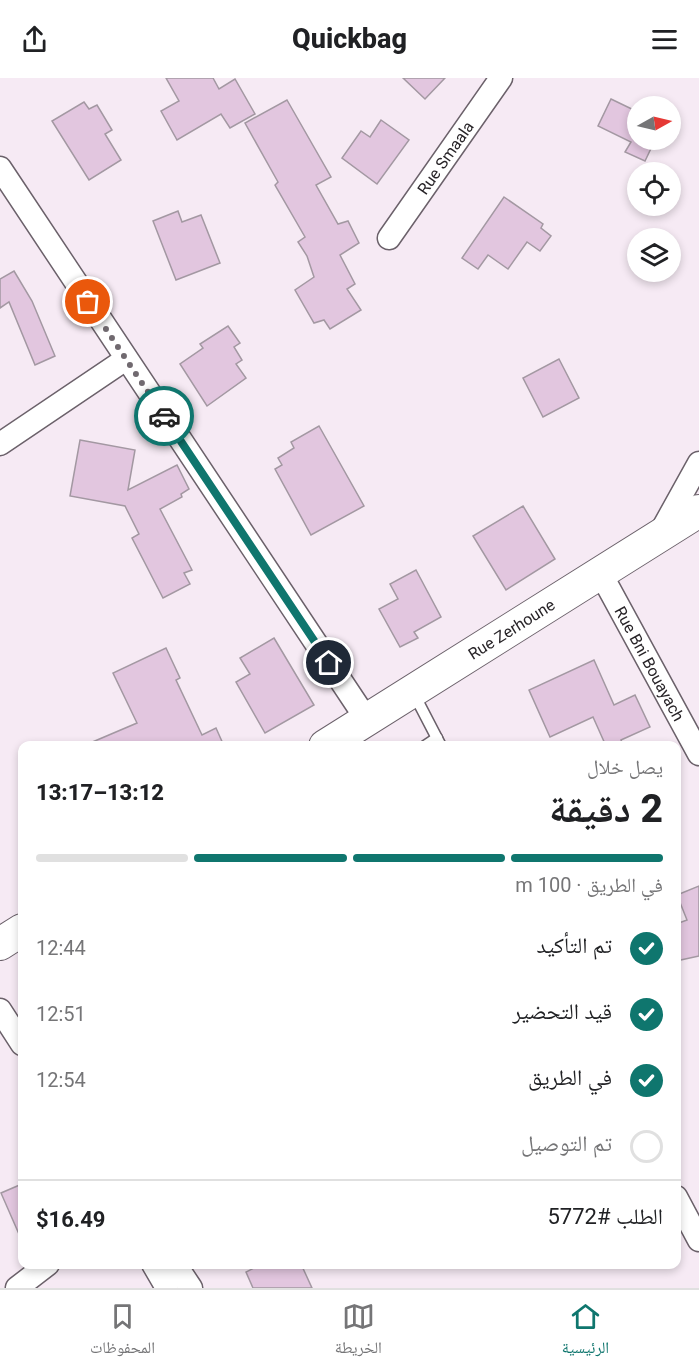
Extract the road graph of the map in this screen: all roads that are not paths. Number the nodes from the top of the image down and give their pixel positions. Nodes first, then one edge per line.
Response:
1 (501, 78) edge
2 (0, 168) edge
3 (389, 238) dead end
4 (126, 359) junction
5 (0, 444) edge
6 (699, 462) edge
7 (699, 512) edge
8 (657, 537) junction
9 (601, 574) junction
10 (412, 692) junction
11 (367, 720) junction
12 (333, 741) edge
13 (438, 741) edge
14 (699, 754) edge
15 (18, 933) edge
16 (0, 944) edge
17 (0, 1010) edge
18 (18, 1038) edge
19 (681, 1206) edge
20 (699, 1240) edge
21 (42, 1269) edge
22 (156, 1269) edge
23 (178, 1269) edge
24 (17, 1288) edge
25 (167, 1288) edge
26 (191, 1288) edge

1 - 3 street, Rue Smaala
2 - 4 street
4 - 5 street
4 - 11 street
6 - 8 street
7 - 8 street, Rue Zerhoune
8 - 9 street, Rue Zerhoune
9 - 10 street, Rue Zerhoune
9 - 14 street, Rue Bni Bouayach
10 - 11 street, Rue Zerhoune
10 - 13 lane
11 - 12 street, Rue Zerhoune
15 - 16 street
17 - 18 street
19 - 20 street
21 - 24 street
22 - 25 street
23 - 26 street

